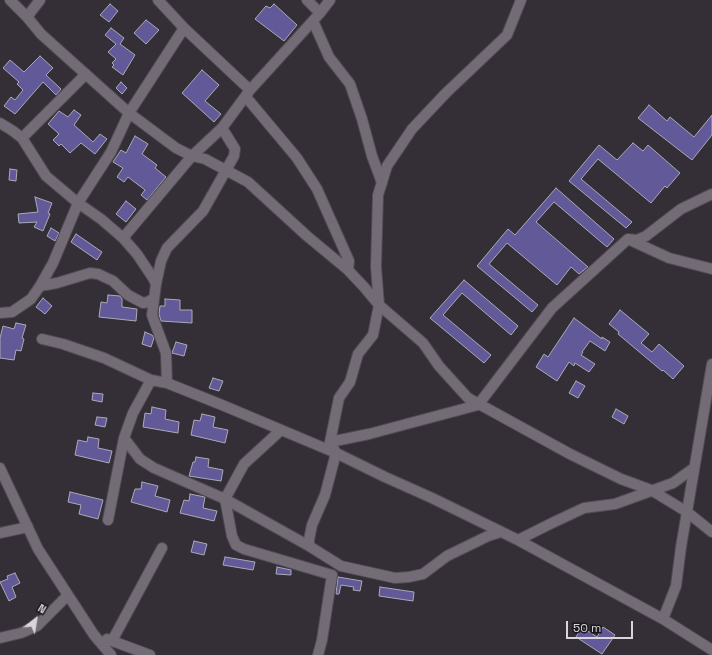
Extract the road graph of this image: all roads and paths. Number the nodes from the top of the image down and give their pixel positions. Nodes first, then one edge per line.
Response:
1 (10, 0) edge
2 (40, 0) edge
3 (158, 0) edge
4 (307, 0) edge
5 (330, 0) edge
6 (521, 0) edge
7 (27, 17) junction
8 (316, 17) junction
9 (184, 28) junction
10 (86, 74) junction
11 (248, 94) junction
12 (129, 113) junction
13 (0, 124) edge
14 (222, 128) junction
15 (22, 138) junction
16 (192, 156) junction
17 (226, 170) junction
18 (382, 184) junction
19 (712, 194) edge
20 (78, 203) junction
21 (122, 238) junction
22 (628, 239) junction
23 (712, 269) edge
24 (348, 270) junction
25 (156, 284) junction
26 (40, 286) junction
27 (154, 298) junction
28 (379, 305) junction
29 (0, 313) edge
30 (42, 339) dead end
31 (712, 364) edge
32 (152, 380) junction
33 (167, 384) junction
34 (478, 405) junction
35 (281, 430) junction
36 (124, 438) junction
37 (330, 442) junction
38 (336, 453) junction
39 (0, 468) edge
40 (694, 468) junction
41 (651, 490) junction
42 (225, 499) junction
43 (687, 512) junction
44 (108, 520) dead end
45 (28, 527) junction
46 (501, 532) junction
47 (712, 532) edge
48 (0, 533) edge
49 (518, 540) junction
50 (309, 546) junction
51 (162, 548) dead end
52 (341, 566) junction
53 (332, 575) junction
54 (68, 595) junction
55 (663, 619) junction
56 (94, 635) junction
57 (0, 638) edge
58 (112, 641) junction
59 (712, 650) edge
60 (112, 655) edge
61 (150, 655) edge
62 (318, 655) edge

1 - 7 street
2 - 7 street
3 - 9 street
4 - 8 street
5 - 8 street
6 - 18 street
7 - 10 street
8 - 11 street
8 - 18 street
9 - 11 street
9 - 12 street
10 - 12 street
10 - 15 street
11 - 14 street
11 - 24 street
12 - 16 street
12 - 20 street
13 - 15 street
14 - 16 street
14 - 17 street
15 - 20 street
16 - 17 street
16 - 21 street
17 - 24 street
17 - 25 street
18 - 28 street
19 - 22 street
20 - 21 street
20 - 26 street
21 - 25 street
22 - 23 street
22 - 34 street
24 - 28 street
25 - 27 street
26 - 27 street
26 - 29 street
27 - 33 street
28 - 34 street
28 - 37 street
30 - 32 street
31 - 40 street
32 - 33 street
32 - 36 street
33 - 35 street
34 - 37 street
34 - 41 street
35 - 38 street
35 - 42 street
36 - 42 street
36 - 44 street
37 - 38 street
38 - 46 street
38 - 50 street
39 - 45 street
40 - 41 street
40 - 43 street
41 - 43 street
41 - 49 street
42 - 50 street
42 - 53 street
43 - 47 street
43 - 55 street
45 - 48 street
45 - 54 street
46 - 49 street
46 - 52 street
49 - 55 street
50 - 52 street
51 - 58 street
52 - 53 street
53 - 62 street
54 - 56 street
54 - 57 street
55 - 59 street
56 - 58 street
56 - 60 street
58 - 61 street

